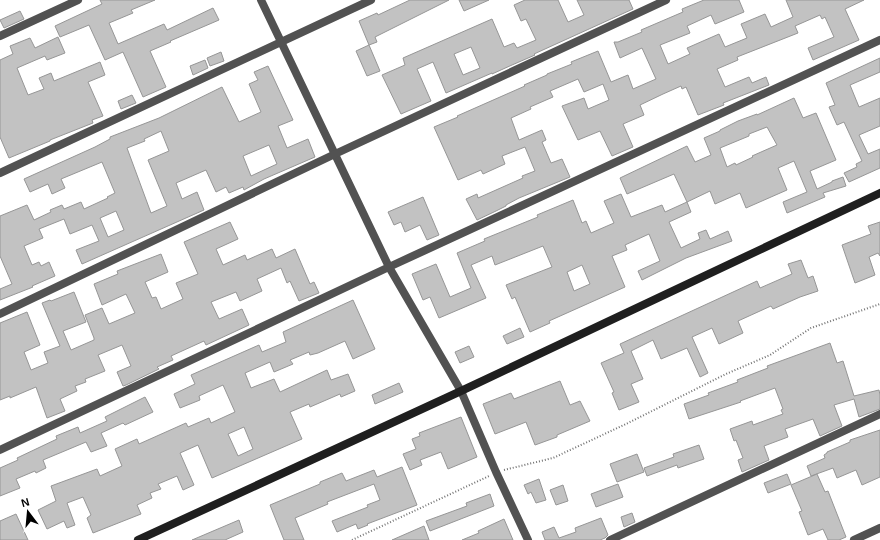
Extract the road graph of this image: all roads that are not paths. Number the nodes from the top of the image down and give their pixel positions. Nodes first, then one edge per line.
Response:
1 (78, 0) edge
2 (261, 0) edge
3 (371, 0) edge
4 (666, 0) edge
5 (0, 36) edge
6 (880, 40) edge
7 (281, 42) junction
8 (335, 154) junction
9 (0, 173) edge
10 (880, 194) edge
11 (389, 267) junction
12 (0, 314) edge
13 (461, 391) junction
14 (880, 414) edge
15 (0, 450) edge
16 (880, 528) edge
17 (138, 540) edge
18 (528, 540) edge
19 (610, 540) edge
20 (854, 540) edge

1 - 5 street
2 - 7 street
3 - 7 street
4 - 8 street
6 - 11 street
7 - 8 street
7 - 9 street
8 - 11 street
8 - 12 street
10 - 13 street
11 - 13 street
11 - 15 street
13 - 17 street
13 - 18 street
14 - 19 street
16 - 20 street

